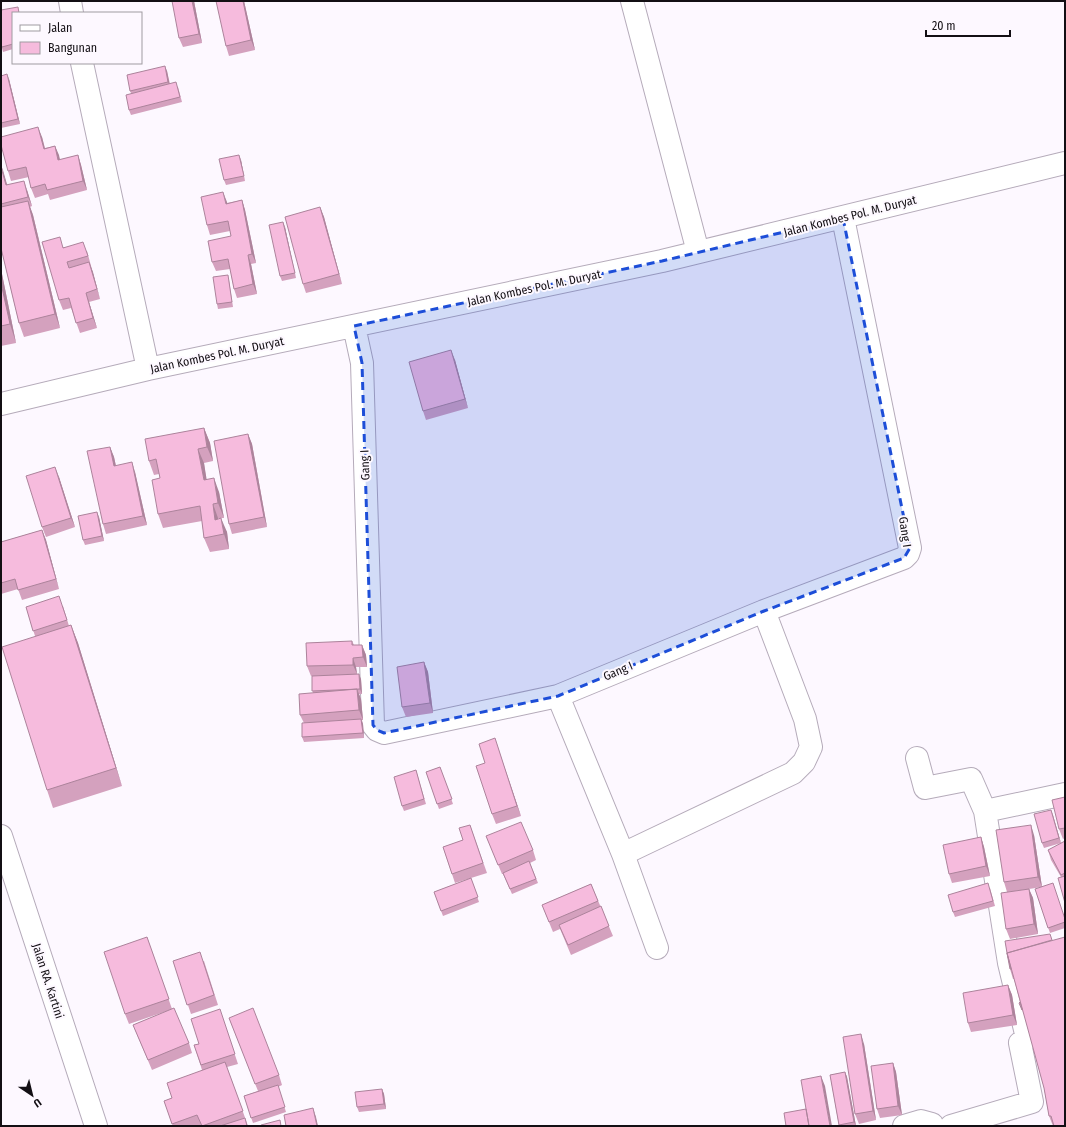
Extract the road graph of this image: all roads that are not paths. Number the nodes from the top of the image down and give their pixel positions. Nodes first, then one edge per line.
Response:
1 (70, 1) edge
2 (632, 1) edge
3 (72, 12) edge
4 (82, 64) edge
5 (1065, 163) edge
6 (843, 218) junction
7 (698, 252) junction
8 (354, 326) junction
9 (148, 369) junction
10 (1, 404) edge
11 (764, 610) junction
12 (558, 696) junction
13 (917, 758) dead end
14 (1065, 794) edge
15 (985, 811) junction
16 (1, 836) edge
17 (622, 854) junction
18 (657, 948) dead end
19 (96, 1126) edge
20 (904, 1126) edge
21 (932, 1126) edge
22 (951, 1126) edge

1 - 3 street
2 - 7 street
4 - 9 street
5 - 6 street, Jalan Kombes Pol. M. Duryat
6 - 7 street, Jalan Kombes Pol. M. Duryat
6 - 11 street, Gang I
7 - 8 street, Jalan Kombes Pol. M. Duryat
8 - 9 street, Jalan Kombes Pol. M. Duryat
8 - 12 street, Gang I
9 - 10 street, Jalan Kombes Pol. M. Duryat
11 - 12 street, Gang I
11 - 17 street
12 - 17 street
13 - 15 street
14 - 15 street
15 - 22 street
16 - 19 street, Jalan RA. Kartini
17 - 18 street
20 - 21 street

